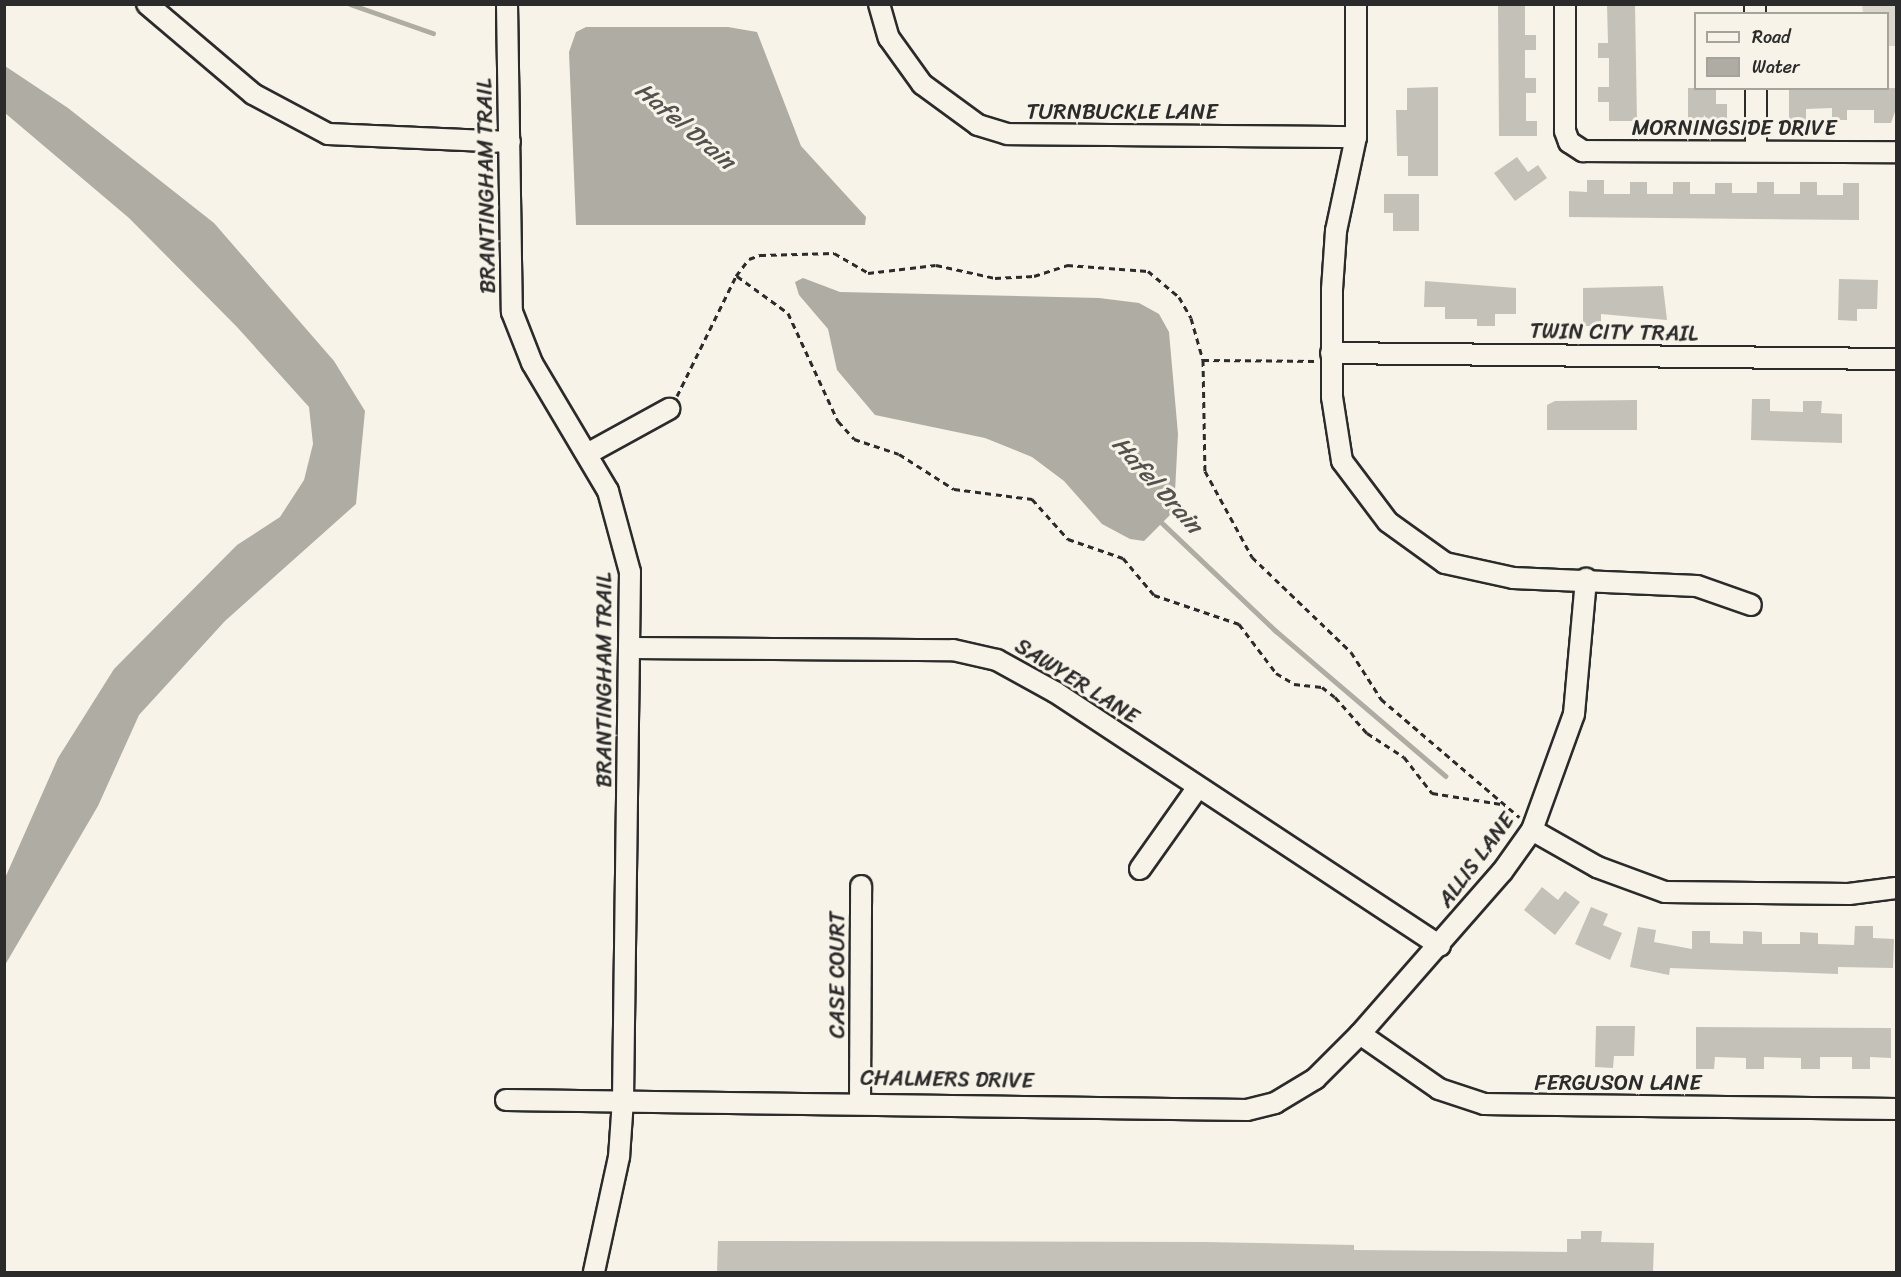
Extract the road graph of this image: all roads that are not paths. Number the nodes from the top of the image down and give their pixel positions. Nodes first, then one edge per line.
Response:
1 (147, 4) edge
2 (507, 4) edge
3 (879, 4) edge
4 (1356, 4) edge
5 (1564, 4) edge
6 (1756, 90) edge
7 (1356, 137) junction
8 (510, 142) junction
9 (1756, 151) junction
10 (1896, 152) edge
11 (1331, 357) junction
12 (1896, 359) edge
13 (669, 409) road end
14 (587, 454) junction
15 (1586, 579) junction
16 (1751, 605) dead end
17 (631, 648) junction
18 (1198, 787) junction
19 (1533, 827) junction
20 (1140, 869) dead end
21 (861, 886) dead end
22 (1896, 888) edge
23 (1440, 946) junction
24 (1360, 1034) junction
25 (506, 1100) dead end
26 (623, 1100) junction
27 (860, 1101) junction
28 (1896, 1109) edge
29 (594, 1272) edge

1 - 8 street
2 - 8 street, BRANTINGHAM TRAIL
3 - 7 street, TURNBUCKLE LANE
4 - 7 street
5 - 9 street, MORNINGSIDE DRIVE
6 - 9 street
7 - 11 street
8 - 14 street, BRANTINGHAM TRAIL
9 - 10 street, MORNINGSIDE DRIVE
11 - 12 street, TWIN CITY TRAIL
11 - 15 street
13 - 14 street
14 - 17 street, BRANTINGHAM TRAIL
15 - 16 street
15 - 19 street, ALLIS LANE
17 - 18 street, SAWYER LANE
17 - 26 street, BRANTINGHAM TRAIL
18 - 20 street
18 - 23 street, SAWYER LANE
19 - 22 street
19 - 23 street, ALLIS LANE
21 - 27 street, CASE COURT
23 - 24 street, ALLIS LANE
24 - 27 street, CHALMERS DRIVE
24 - 28 street, FERGUSON LANE
25 - 26 street, CHALMERS DRIVE
26 - 27 street, CHALMERS DRIVE
26 - 29 street, BRANTINGHAM TRAIL

